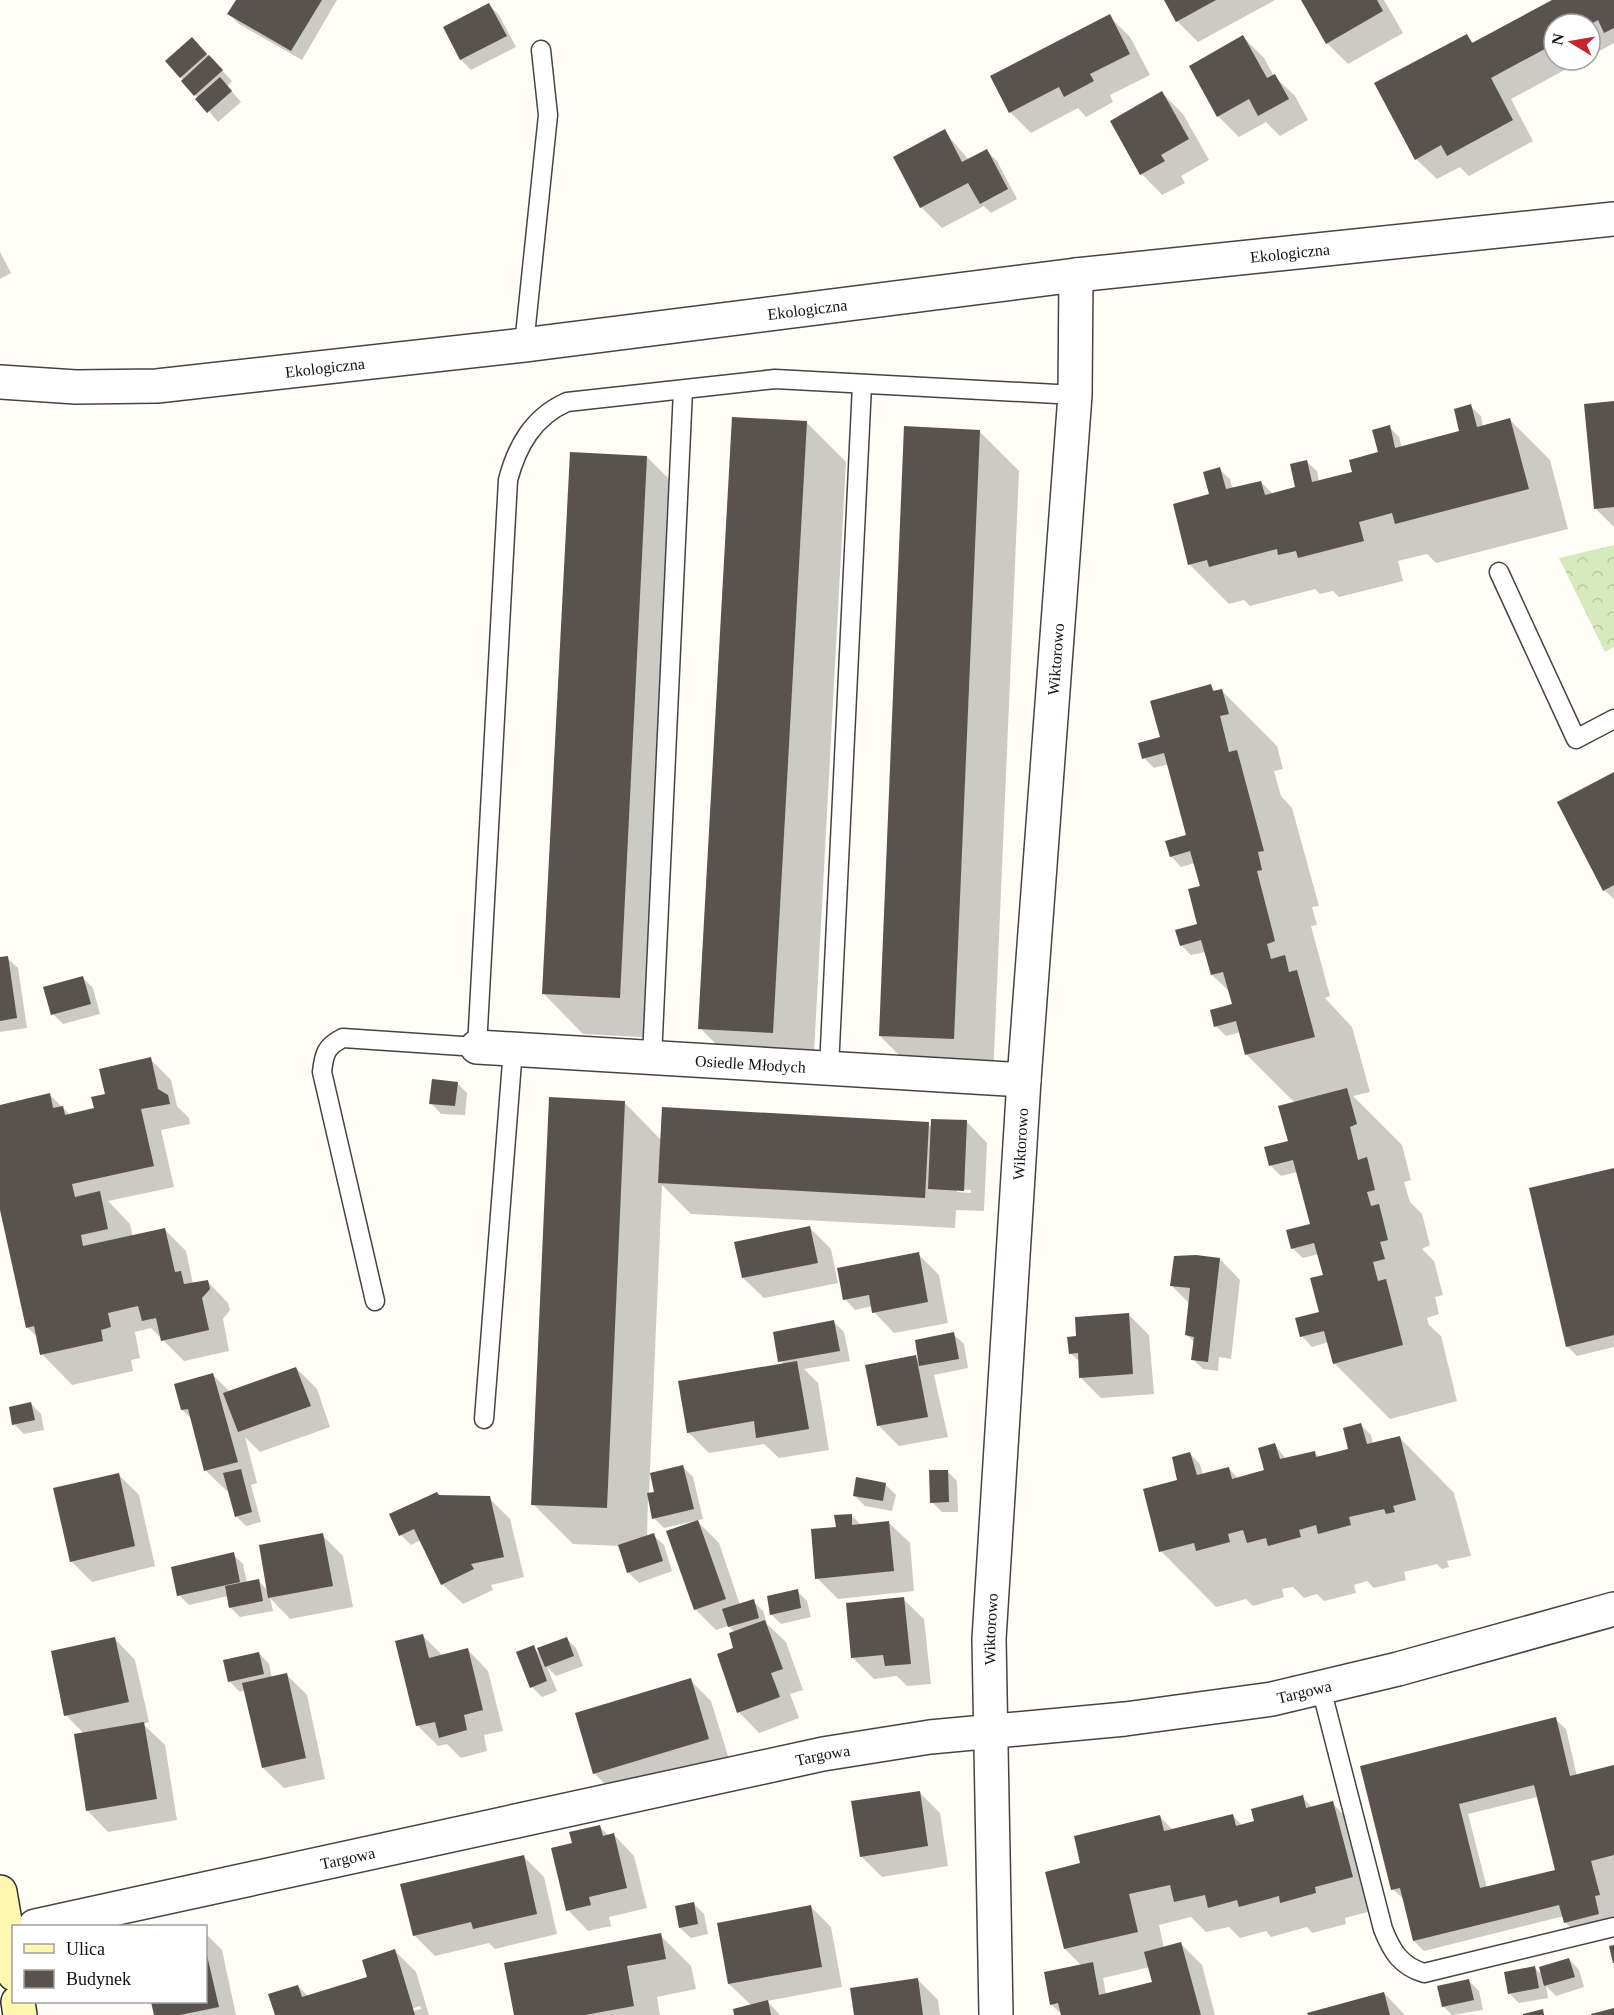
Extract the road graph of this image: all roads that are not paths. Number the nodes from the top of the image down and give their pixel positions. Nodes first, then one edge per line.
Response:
1 (541, 50) dead end
2 (1614, 219) edge
3 (1076, 275) junction
4 (524, 345) junction
5 (0, 382) edge
6 (862, 385) junction
7 (683, 390) junction
8 (1076, 395) junction
9 (1499, 573) dead end
10 (1614, 719) edge
11 (477, 1047) junction
12 (513, 1049) junction
13 (652, 1058) junction
14 (829, 1068) junction
15 (1024, 1080) junction
16 (375, 1302) dead end
17 (484, 1419) dead end
18 (1614, 1609) edge
19 (1320, 1688) junction
20 (991, 1733) junction
21 (0, 1892) edge
22 (16, 1925) edge
23 (36, 1925) edge
24 (1614, 1927) edge
25 (996, 2015) edge

1 - 4 lane
2 - 3 street, Ekologiczna
3 - 4 street, Ekologiczna
3 - 8 street, Wiktorowo
4 - 5 street, Ekologiczna
6 - 7 lane
6 - 8 lane
6 - 14 lane
7 - 11 lane
7 - 13 lane
8 - 15 street, Wiktorowo
9 - 10 lane
11 - 12 street, Osiedle Młodych
11 - 16 lane
12 - 13 street, Osiedle Młodych
12 - 17 lane
13 - 14 street, Osiedle Młodych
14 - 15 street, Osiedle Młodych
15 - 20 street, Wiktorowo
18 - 19 street, Targowa
19 - 20 street, Targowa
19 - 24 lane
20 - 23 street, Targowa
20 - 25 street, Wiktorowo
21 - 22 main road

